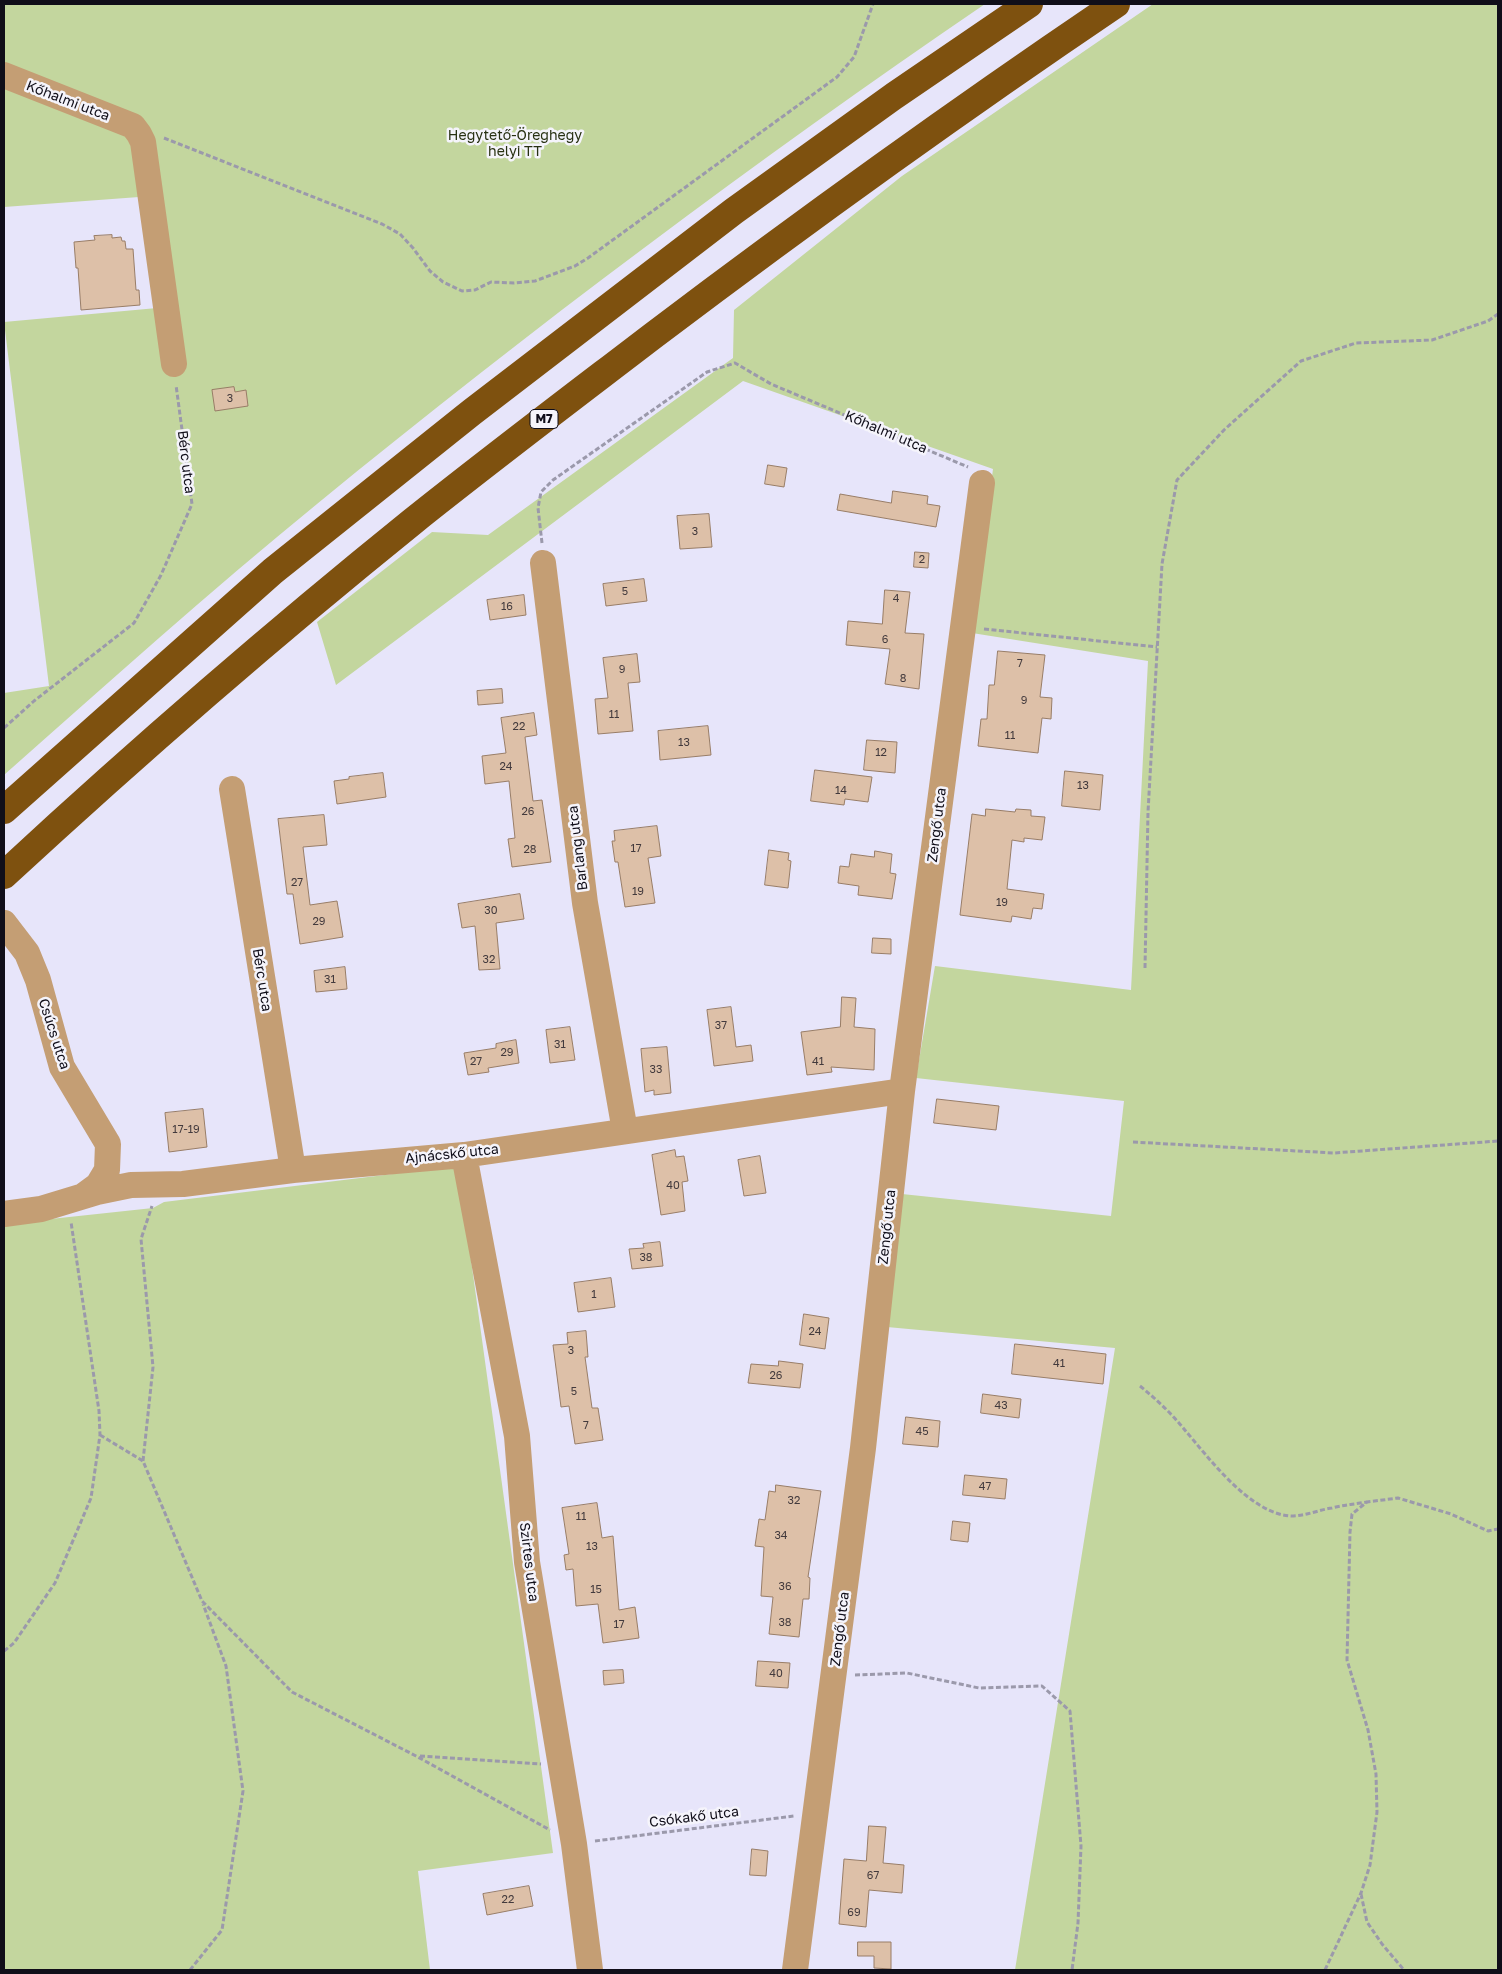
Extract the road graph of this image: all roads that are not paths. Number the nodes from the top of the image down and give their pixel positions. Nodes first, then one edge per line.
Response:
1 (1029, 4) edge
2 (1116, 4) edge
3 (4, 75) edge
4 (174, 364) road end
5 (982, 483) road end
6 (543, 563) road end
7 (232, 789) dead end
8 (4, 810) edge
9 (4, 875) edge
10 (5, 924) edge
11 (902, 1091) junction
12 (626, 1131) junction
13 (108, 1144) junction
14 (464, 1155) junction
15 (293, 1170) junction
16 (159, 1184) junction
17 (76, 1199) junction
18 (4, 1214) edge
19 (590, 1970) edge
20 (795, 1970) edge

1 - 8 highway
2 - 9 highway, M7
3 - 4 street, Kőhalmi utca
5 - 11 street, Zengő utca
6 - 12 street, Barlang utca
7 - 15 street, Bérc utca
10 - 13 street, Csúcs utca
11 - 12 street, Ajnácskő utca
11 - 20 street, Zengő utca
12 - 14 street, Ajnácskő utca
13 - 16 street, Csúcs utca
13 - 17 street
14 - 15 street, Ajnácskő utca
14 - 19 street, Szirtes utca
15 - 16 street, Ajnácskő utca
16 - 17 street, Ajnácskő utca
17 - 18 street, Ajnácskő utca

